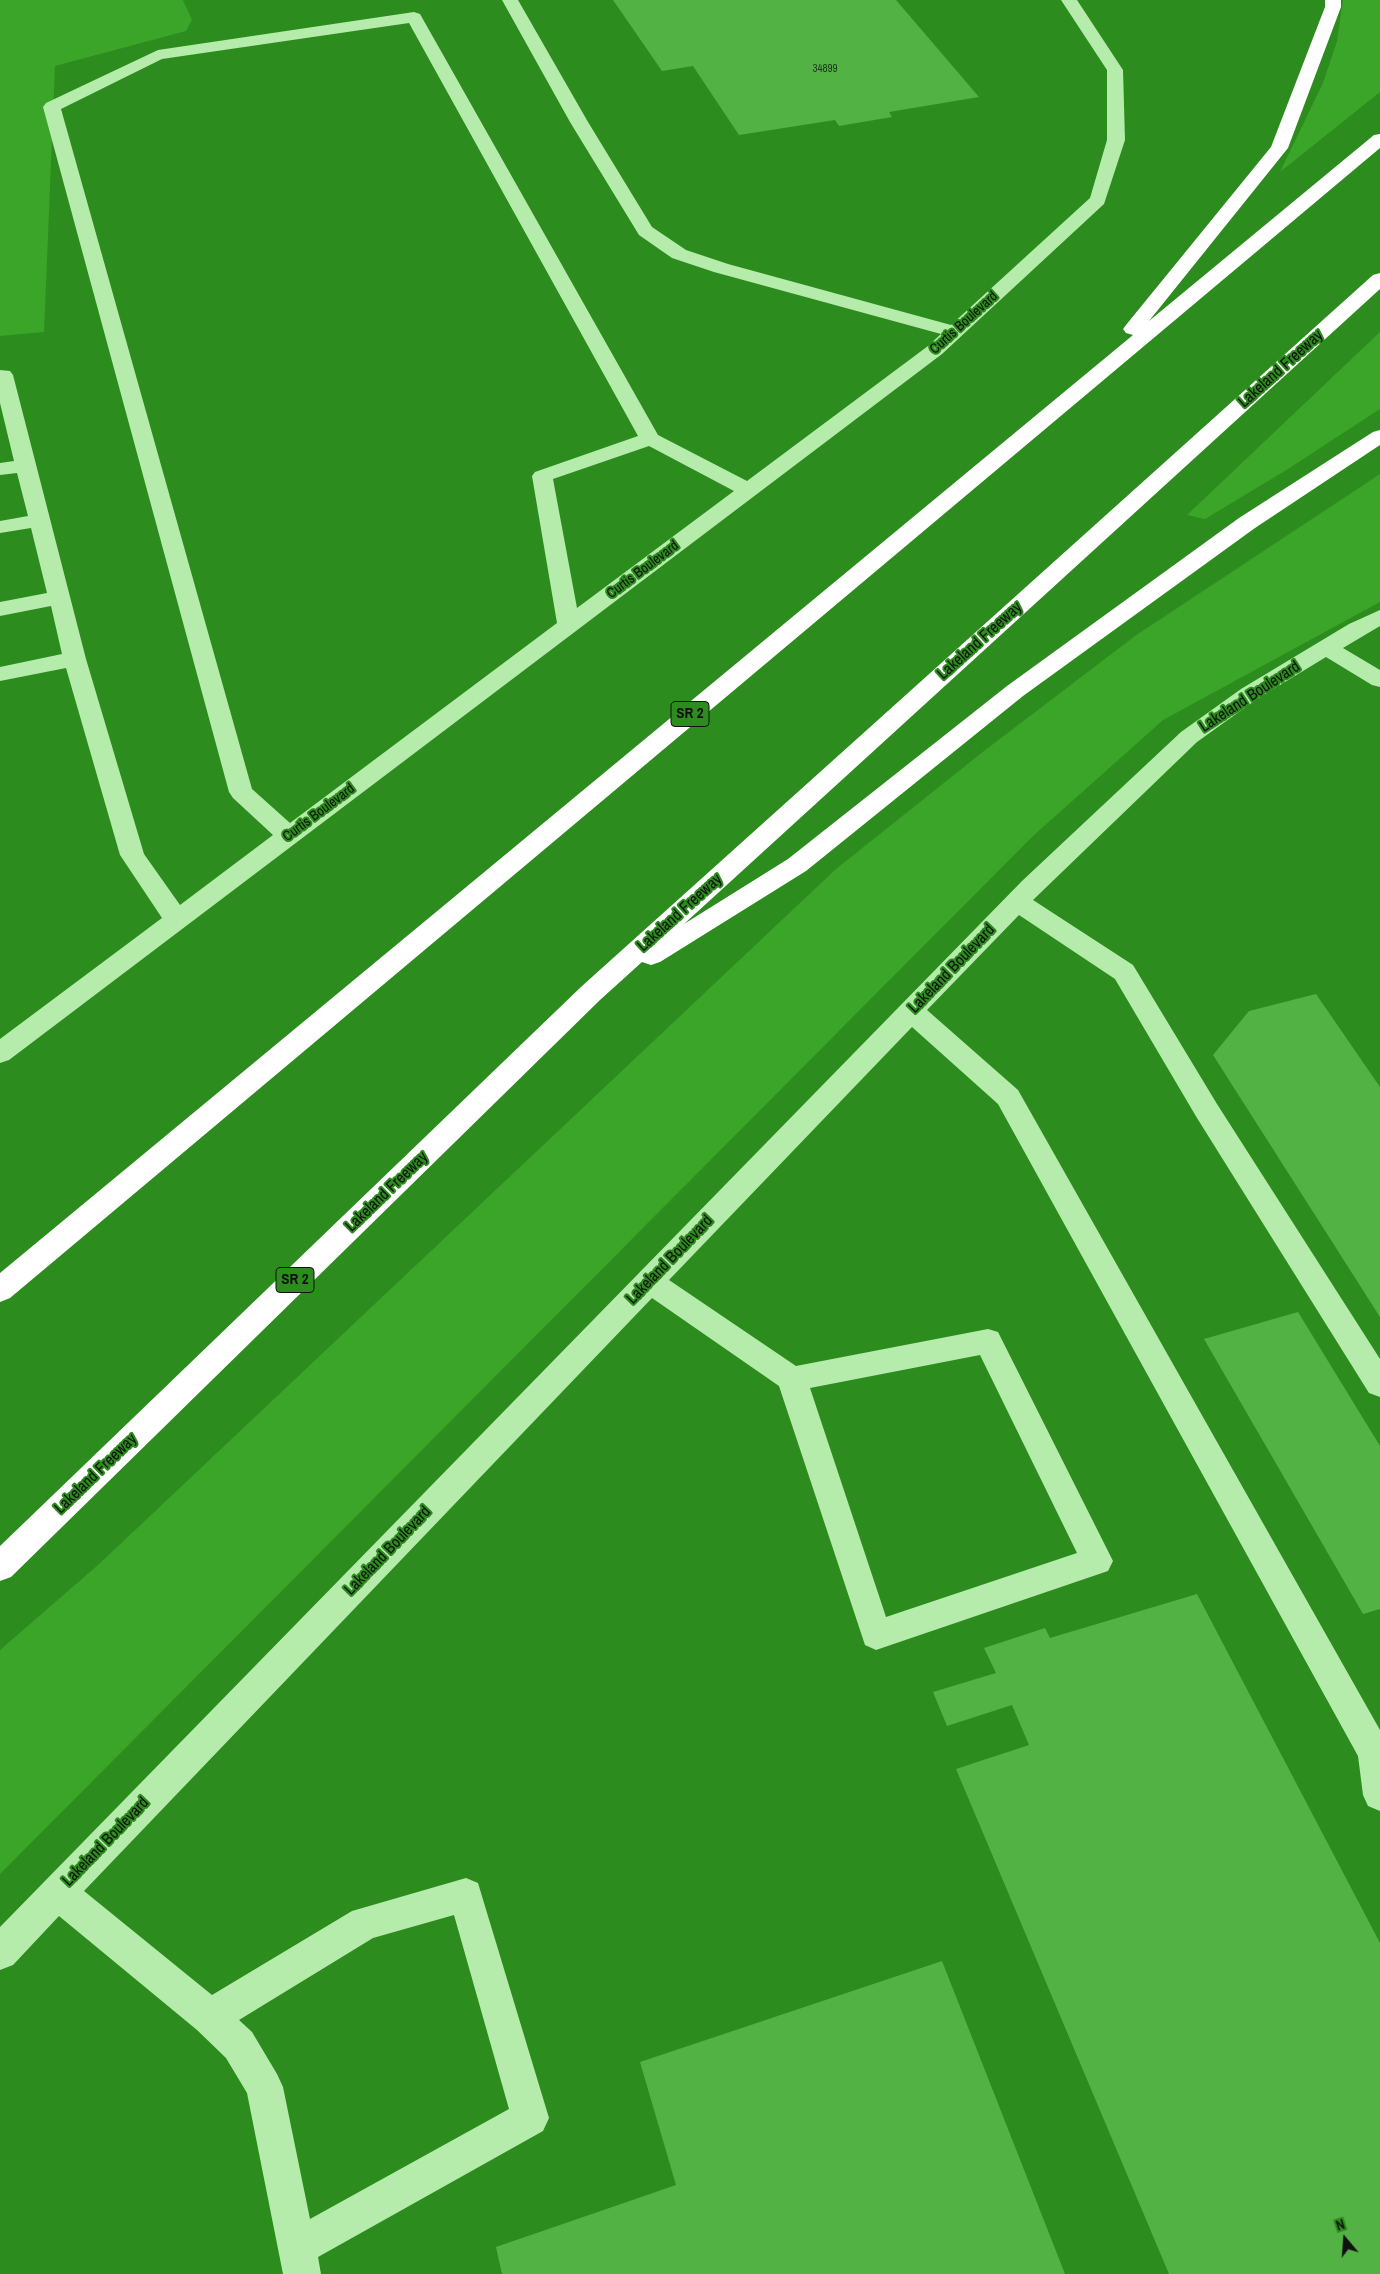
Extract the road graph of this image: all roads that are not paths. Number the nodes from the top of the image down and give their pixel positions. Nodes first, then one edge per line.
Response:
1 (510, 0) edge
2 (1069, 0) edge
3 (1333, 0) edge
4 (1380, 139) edge
5 (1380, 279) edge
6 (955, 332) junction
7 (0, 376) edge
8 (1094, 377) junction
9 (1380, 436) edge
10 (650, 439) junction
11 (27, 465) junction
12 (0, 470) edge
13 (749, 490) junction
14 (40, 520) junction
15 (0, 527) edge
16 (59, 598) junction
17 (0, 609) edge
18 (1380, 617) edge
19 (569, 626) junction
20 (1327, 648) junction
21 (75, 659) junction
22 (0, 674) edge
23 (1380, 680) edge
24 (289, 836) junction
25 (1017, 902) junction
26 (177, 920) junction
27 (591, 993) junction
28 (912, 1011) junction
29 (0, 1053) edge
30 (649, 1281) junction
31 (0, 1290) edge
32 (792, 1379) junction
33 (1380, 1384) edge
34 (0, 1567) edge
35 (1380, 1795) edge
36 (58, 1892) junction
37 (0, 1952) edge
38 (210, 2017) junction
39 (300, 2261) edge

1 - 6 street
2 - 6 street, Curtis Boulevard
3 - 8 highway
4 - 8 highway, SR 2
5 - 27 highway, Lakeland Freeway / SR 2
6 - 13 street, Curtis Boulevard
7 - 11 street
8 - 31 highway, SR 2
9 - 27 highway
10 - 13 street
10 - 19 street
10 - 24 street
11 - 12 street
11 - 14 street
13 - 19 street, Curtis Boulevard
14 - 15 street
14 - 16 street
16 - 17 street
16 - 21 street
18 - 20 street, Lakeland Boulevard
19 - 24 street, Curtis Boulevard
20 - 23 street
20 - 25 street, Lakeland Boulevard
21 - 22 street
21 - 26 street
24 - 26 street, Curtis Boulevard
25 - 28 street, Lakeland Boulevard
25 - 33 street
26 - 29 street, Curtis Boulevard
27 - 34 highway, Lakeland Freeway / SR 2
28 - 30 street, Lakeland Boulevard
28 - 35 street
30 - 32 street
30 - 36 street, Lakeland Boulevard
32 - 32 street
36 - 37 street, Lakeland Boulevard
36 - 38 street
38 - 39 street
38 - 39 street

